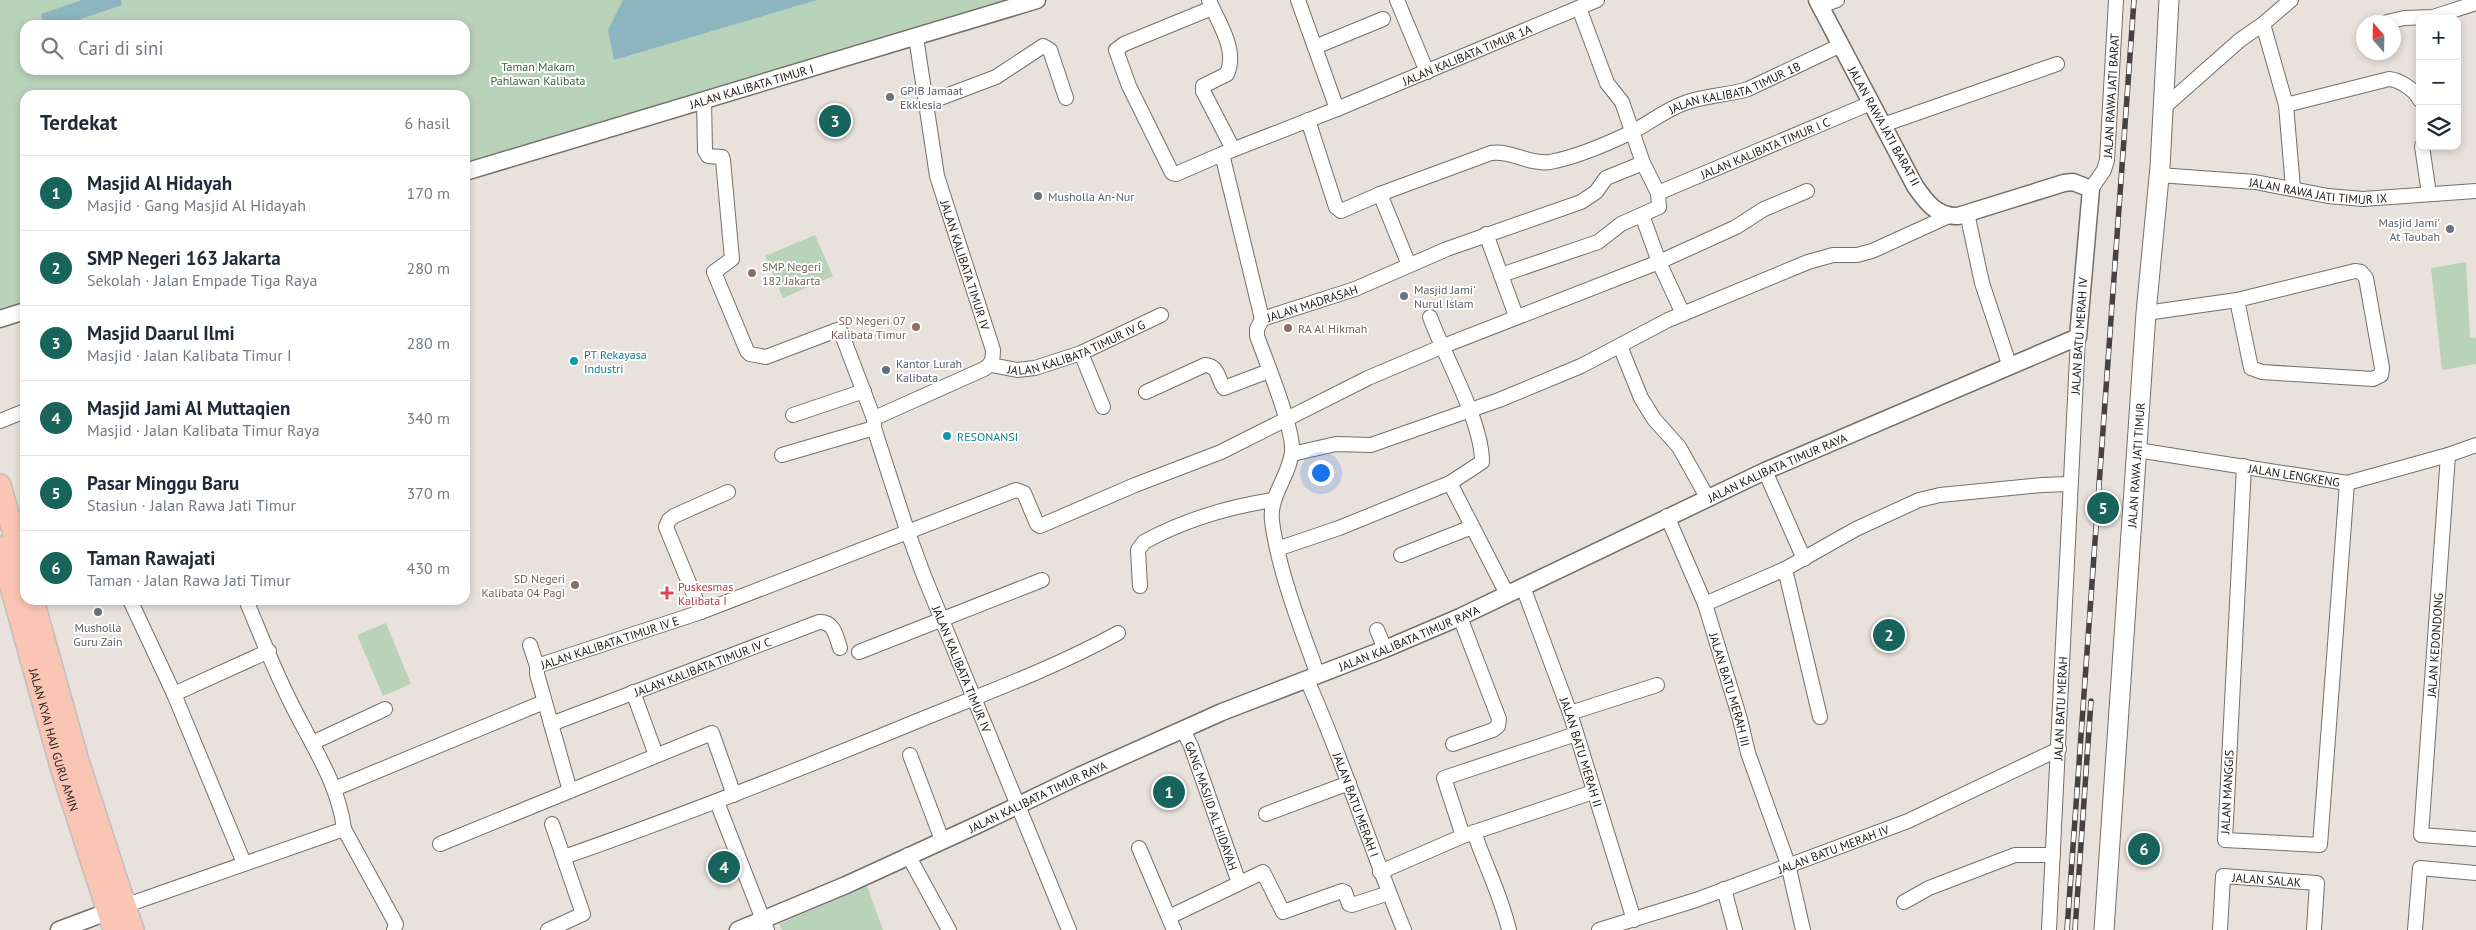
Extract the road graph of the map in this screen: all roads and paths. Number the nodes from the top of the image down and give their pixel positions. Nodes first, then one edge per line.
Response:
1 (1037, 0) edge
2 (1298, 0) edge
3 (1397, 0) edge
4 (1597, 0) edge
5 (1837, 0) edge
6 (2116, 0) edge
7 (2169, 0) edge
8 (2291, 0) edge
9 (1819, 3) edge
10 (2476, 3) edge
11 (1210, 4) edge
12 (1579, 8) junction
13 (1383, 19) dead end
14 (2401, 19) edge
15 (2263, 24) junction
16 (916, 37) junction
17 (1315, 46) junction
18 (1840, 46) junction
19 (2057, 64) dead end
20 (1427, 72) junction
21 (2416, 93) edge
22 (1066, 98) dead end
23 (704, 100) junction
24 (927, 103) junction
25 (1871, 103) junction
26 (2286, 105) junction
27 (2163, 108) junction
28 (1337, 109) junction
29 (1308, 120) junction
30 (1883, 125) junction
31 (1632, 132) junction
32 (2422, 150) edge
33 (1228, 151) junction
34 (1643, 163) junction
35 (470, 170) edge
36 (2159, 175) junction
37 (2293, 188) junction
38 (2092, 189) junction
39 (1807, 190) dead end
40 (2476, 191) edge
41 (1658, 193) junction
42 (1380, 194) junction
43 (2428, 194) junction
44 (1967, 213) junction
45 (1642, 215) junction
46 (1949, 216) junction
47 (1486, 234) junction
48 (1659, 262) junction
49 (1409, 265) junction
50 (1501, 275) junction
51 (2237, 300) junction
52 (20, 313) edge
53 (2146, 313) junction
54 (1683, 314) junction
55 (1161, 315) dead end
56 (1516, 316) junction
57 (1430, 317) dead end
58 (0, 319) edge
59 (1262, 319) junction
60 (2078, 337) junction
61 (1620, 346) junction
62 (1441, 347) junction
63 (1081, 352) junction
64 (990, 365) junction
65 (2010, 366) junction
66 (1269, 371) junction
67 (864, 391) junction
68 (1146, 392) dead end
69 (1103, 407) dead end
70 (1470, 409) junction
71 (20, 412) edge
72 (793, 415) dead end
73 (0, 421) edge
74 (1286, 421) junction
75 (874, 423) junction
76 (2476, 444) edge
77 (2137, 450) junction
78 (1292, 454) junction
79 (782, 455) dead end
80 (2448, 456) junction
81 (2244, 466) junction
82 (1765, 471) junction
83 (1450, 483) junction
84 (2346, 483) junction
85 (2070, 484) junction
86 (0, 485) edge
87 (728, 492) dead end
88 (1707, 497) junction
89 (1274, 500) junction
90 (1667, 516) junction
91 (1472, 527) junction
92 (907, 530) junction
93 (0, 547) edge
94 (1277, 549) junction
95 (20, 555) edge
96 (1401, 555) dead end
97 (1804, 559) junction
98 (1785, 569) junction
99 (1042, 580) dead end
100 (1140, 586) dead end
101 (1523, 586) junction
102 (1507, 594) junction
103 (5, 595) edge
104 (1706, 604) junction
105 (33, 605) edge
106 (132, 605) edge
107 (248, 605) edge
108 (701, 612) junction
109 (1460, 616) junction
110 (942, 620) junction
111 (1377, 630) dead end
112 (1118, 633) dead end
113 (530, 645) dead end
114 (840, 648) dead end
115 (1385, 649) junction
116 (269, 651) junction
117 (858, 652) dead end
118 (537, 666) junction
119 (1312, 677) junction
120 (1657, 685) dead end
121 (633, 692) junction
122 (174, 694) junction
123 (975, 697) junction
124 (544, 702) junction
125 (385, 709) dead end
126 (1570, 713) junction
127 (1820, 717) dead end
128 (551, 724) junction
129 (1183, 730) junction
130 (1576, 734) junction
131 (312, 743) junction
132 (1453, 744) dead end
133 (2059, 749) junction
134 (656, 755) junction
135 (910, 755) dead end
136 (1349, 783) junction
137 (334, 789) junction
138 (570, 792) junction
139 (1593, 792) junction
140 (734, 796) junction
141 (717, 802) junction
142 (1018, 805) junction
143 (1266, 814) dead end
144 (552, 824) dead end
145 (344, 828) junction
146 (1468, 834) junction
147 (2476, 839) edge
148 (942, 840) junction
149 (440, 844) dead end
150 (1139, 848) dead end
151 (908, 855) junction
152 (2053, 855) junction
153 (564, 857) junction
154 (244, 863) junction
155 (1788, 864) junction
156 (1380, 872) junction
157 (2476, 873) edge
158 (1240, 883) junction
159 (1724, 889) junction
160 (1388, 893) junction
161 (1904, 902) dead end
162 (110, 916) edge
163 (1169, 917) junction
164 (1634, 920) junction
165 (765, 925) edge
166 (67, 927) edge
167 (554, 929) edge
168 (133, 930) edge
169 (394, 930) edge
170 (738, 930) edge
171 (949, 930) edge
172 (1069, 930) edge
173 (1174, 930) edge
174 (1404, 930) edge
175 (1509, 930) edge
176 (1598, 930) edge
177 (1735, 930) edge
178 (1803, 930) edge
179 (2049, 930) edge
180 (2104, 930) edge
181 (2220, 930) edge
182 (2314, 930) edge
183 (2415, 930) edge

1 - 16 street, JALAN KALIBATA TIMUR I
2 - 17 street
3 - 20 street
4 - 12 street, JALAN KALIBATA TIMUR 1A
5 - 9 street
6 - 38 street, JALAN RAWA JATI BARAT
7 - 27 main road, JALAN RAWA JATI TIMUR
8 - 15 street
9 - 18 street, JALAN RAWA JATI BARAT II
10 - 14 street
11 - 33 street
11 - 33 street, JALAN KALIBATA TIMUR 1A
12 - 20 street, JALAN KALIBATA TIMUR 1A
12 - 31 street
13 - 17 street
15 - 26 street
15 - 27 street
16 - 23 street, JALAN KALIBATA TIMUR I
16 - 24 street, JALAN KALIBATA TIMUR IV
17 - 28 street
18 - 25 street, JALAN RAWA JATI BARAT II
18 - 31 street, JALAN KALIBATA TIMUR 1B
19 - 30 street
20 - 28 street, JALAN KALIBATA TIMUR 1A
21 - 26 street
22 - 24 street
23 - 35 street, JALAN KALIBATA TIMUR I
23 - 67 street, JALAN KALIBATA TIMUR IV
24 - 64 street, JALAN KALIBATA TIMUR IV
25 - 30 street, JALAN RAWA JATI BARAT II
25 - 41 street, JALAN KALIBATA TIMUR I C
26 - 37 street
27 - 36 main road, JALAN RAWA JATI TIMUR
28 - 29 street, JALAN KALIBATA TIMUR 1A
29 - 33 street, JALAN KALIBATA TIMUR 1A
29 - 42 street, JALAN KALIBATA TIMUR 1B
30 - 46 street, JALAN RAWA JATI BARAT II
31 - 34 street
31 - 42 street, JALAN KALIBATA TIMUR 1B
32 - 43 street
33 - 59 street
34 - 41 street
34 - 47 street, JALAN MADRASAH
36 - 37 street, JALAN RAWA JATI TIMUR IX
36 - 53 main road, JALAN RAWA JATI TIMUR
37 - 43 street, JALAN RAWA JATI TIMUR IX
38 - 44 street
38 - 60 street, JALAN BATU MERAH IV
39 - 48 street
40 - 43 street, JALAN RAWA JATI TIMUR IX
41 - 45 street
42 - 49 street
44 - 46 street
44 - 65 street
45 - 48 street
45 - 50 street
46 - 54 street
47 - 49 street, JALAN MADRASAH
47 - 50 street
48 - 54 street
48 - 56 street
49 - 59 street, JALAN MADRASAH
50 - 56 street
51 - 51 street
51 - 53 street
52 - 58 street
53 - 77 main road, JALAN RAWA JATI TIMUR
54 - 61 street
55 - 63 street, JALAN KALIBATA TIMUR IV G
56 - 62 street
57 - 62 street
59 - 66 street, JALAN MADRASAH
60 - 65 street, JALAN KALIBATA TIMUR RAYA
60 - 85 street, JALAN BATU MERAH IV
61 - 70 street
61 - 88 street
62 - 70 street
62 - 74 street
63 - 64 street, JALAN KALIBATA TIMUR IV G
63 - 69 street
64 - 75 street
65 - 82 street, JALAN KALIBATA TIMUR RAYA
66 - 68 street
66 - 74 street, JALAN MADRASAH
67 - 72 street
67 - 75 street, JALAN KALIBATA TIMUR IV
70 - 78 street
70 - 83 street
71 - 73 street
74 - 78 street, JALAN MADRASAH
74 - 92 street, JALAN KALIBATA TIMUR IV E
75 - 79 street
75 - 92 street, JALAN KALIBATA TIMUR IV
76 - 80 street, JALAN LENGKENG
77 - 81 street, JALAN LENGKENG
77 - 180 main road, JALAN RAWA JATI TIMUR
78 - 89 street
80 - 84 street, JALAN LENGKENG
80 - 147 street, JALAN KEDONDONG
81 - 84 street, JALAN LENGKENG
81 - 84 street, JALAN MANGGIS
82 - 88 street, JALAN KALIBATA TIMUR RAYA
82 - 97 street
83 - 91 street
83 - 94 street
85 - 97 street
85 - 133 street, JALAN BATU MERAH
86 - 95 main road
87 - 108 street
88 - 90 street, JALAN KALIBATA TIMUR RAYA
89 - 94 street
89 - 100 street
90 - 101 street, JALAN KALIBATA TIMUR RAYA
90 - 104 street, JALAN BATU MERAH III
91 - 96 street
91 - 102 street
92 - 108 street, JALAN KALIBATA TIMUR IV E
92 - 110 street, JALAN KALIBATA TIMUR IV
93 - 103 main road, JALAN KYAI HAJI GURU AMIN
94 - 119 street
97 - 98 street
98 - 104 street
98 - 127 street
99 - 110 street
101 - 102 street, JALAN KALIBATA TIMUR RAYA
101 - 126 street, JALAN BATU MERAH II
102 - 109 street, JALAN KALIBATA TIMUR RAYA
103 - 162 main road, JALAN KYAI HAJI GURU AMIN
104 - 155 street, JALAN BATU MERAH III
105 - 162 main road, JALAN KYAI HAJI GURU AMIN
106 - 122 street
107 - 116 street
108 - 118 street, JALAN KALIBATA TIMUR IV E
109 - 115 street, JALAN KALIBATA TIMUR RAYA
109 - 132 street
110 - 117 street
110 - 123 street, JALAN KALIBATA TIMUR IV
111 - 115 street
112 - 123 street
113 - 118 street
114 - 121 street, JALAN KALIBATA TIMUR IV C
115 - 119 street, JALAN KALIBATA TIMUR RAYA
116 - 122 street
116 - 131 street
118 - 124 street, JALAN KALIBATA TIMUR IV E
119 - 129 street, JALAN KALIBATA TIMUR RAYA
119 - 136 street, JALAN BATU MERAH I
120 - 126 street
121 - 128 street, JALAN KALIBATA TIMUR IV C
121 - 134 street
122 - 154 street
123 - 140 street
123 - 142 street, JALAN KALIBATA TIMUR IV
124 - 128 street, JALAN KALIBATA TIMUR IV E
124 - 137 street
125 - 131 street
126 - 130 street, JALAN BATU MERAH II
128 - 138 street, JALAN KALIBATA TIMUR IV E
129 - 142 street, JALAN KALIBATA TIMUR RAYA
129 - 158 street, GANG MASJID AL HIDAYAH
130 - 139 street, JALAN BATU MERAH II
130 - 146 street
131 - 137 street
133 - 152 street, JALAN BATU MERAH
133 - 155 street, JALAN BATU MERAH IV
134 - 138 street
134 - 140 street
135 - 148 street
136 - 143 street
136 - 156 street, JALAN BATU MERAH I
137 - 145 street
138 - 149 street
139 - 146 street
139 - 164 street, JALAN BATU MERAH II
140 - 141 street
141 - 153 street
141 - 165 street
142 - 148 street, JALAN KALIBATA TIMUR RAYA
142 - 172 street, JALAN KALIBATA TIMUR IV
144 - 153 street
145 - 154 street
145 - 169 street
146 - 156 street
146 - 175 street
148 - 151 street, JALAN KALIBATA TIMUR RAYA
150 - 163 street
151 - 165 street, JALAN KALIBATA TIMUR RAYA
151 - 171 street
152 - 161 street
152 - 179 street, JALAN BATU MERAH
153 - 167 street
154 - 162 street
155 - 159 street, JALAN BATU MERAH IV
155 - 178 street, JALAN BATU MERAH III
156 - 160 street, JALAN BATU MERAH I
157 - 183 street
158 - 160 street
158 - 163 street
159 - 164 street, JALAN BATU MERAH IV
159 - 177 street
160 - 174 street, JALAN BATU MERAH I
162 - 166 street
162 - 168 main road, JALAN KYAI HAJI GURU AMIN
163 - 173 street
164 - 176 street, JALAN BATU MERAH IV
165 - 170 street, JALAN KALIBATA TIMUR RAYA
181 - 182 street, JALAN SALAK

